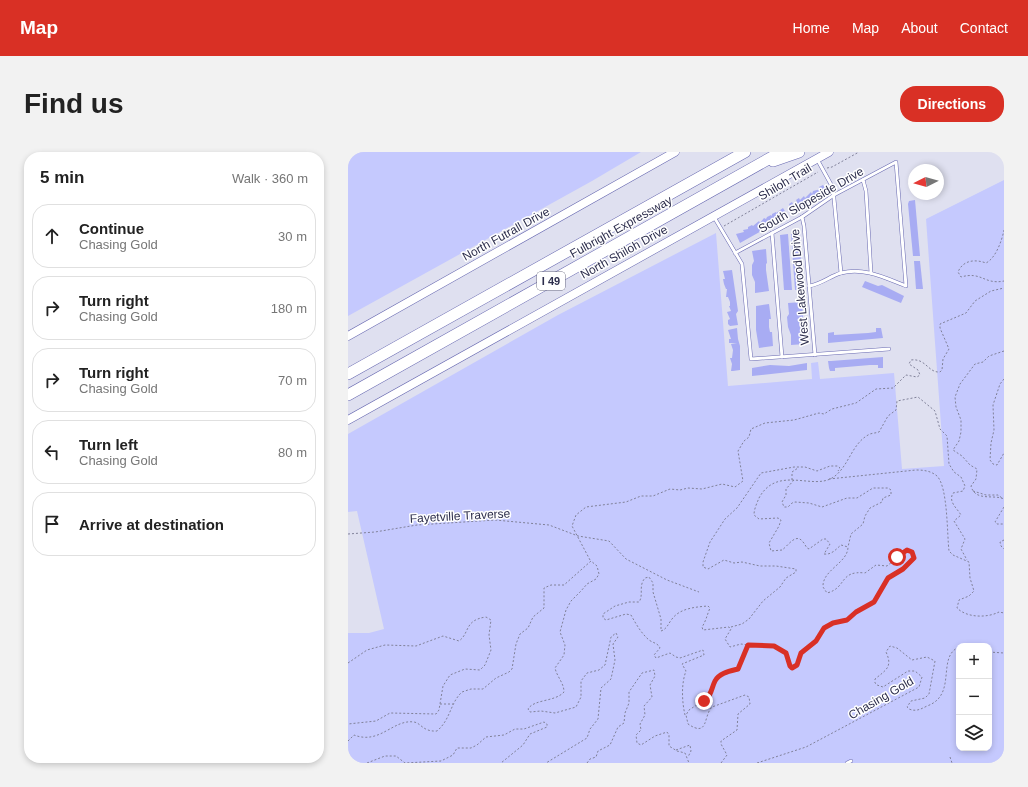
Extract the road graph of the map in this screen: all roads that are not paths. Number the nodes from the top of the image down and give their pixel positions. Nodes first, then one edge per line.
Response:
1 (675, 152) edge
2 (745, 152) edge
3 (781, 152) edge
4 (799, 152) edge
5 (829, 152) edge
6 (817, 159) junction
7 (754, 167) junction
8 (863, 180) junction
9 (834, 195) junction
10 (713, 215) junction
11 (802, 217) junction
12 (772, 233) junction
13 (735, 253) junction
14 (841, 273) junction
15 (871, 273) junction
16 (809, 286) junction
17 (348, 336) edge
18 (889, 349) dead end
19 (815, 355) junction
20 (782, 357) junction
21 (348, 374) edge
22 (348, 395) edge
23 (348, 420) edge
24 (850, 761) dead end
25 (847, 763) edge

1 - 17 main road, North Futrall Drive
2 - 21 highway, Fulbright Expressway / I 49
3 - 7 highway, Fulbright Expressway / I 49
4 - 7 highway
5 - 6 main road, North Shiloh Drive
6 - 9 lane
6 - 10 main road, North Shiloh Drive
7 - 22 highway, Fulbright Expressway / I 49
8 - 9 lane, South Slopeside Drive
8 - 15 lane
8 - 15 lane, South Slopeside Drive
9 - 11 lane, South Slopeside Drive
9 - 14 lane
10 - 13 lane
10 - 23 main road, North Shiloh Drive
11 - 12 lane, South Slopeside Drive
11 - 16 lane, West Lakewood Drive
12 - 13 lane, South Slopeside Drive
12 - 20 lane
13 - 20 lane
14 - 15 lane
14 - 16 lane
16 - 19 lane, West Lakewood Drive
18 - 19 lane
19 - 20 lane
24 - 25 lane

